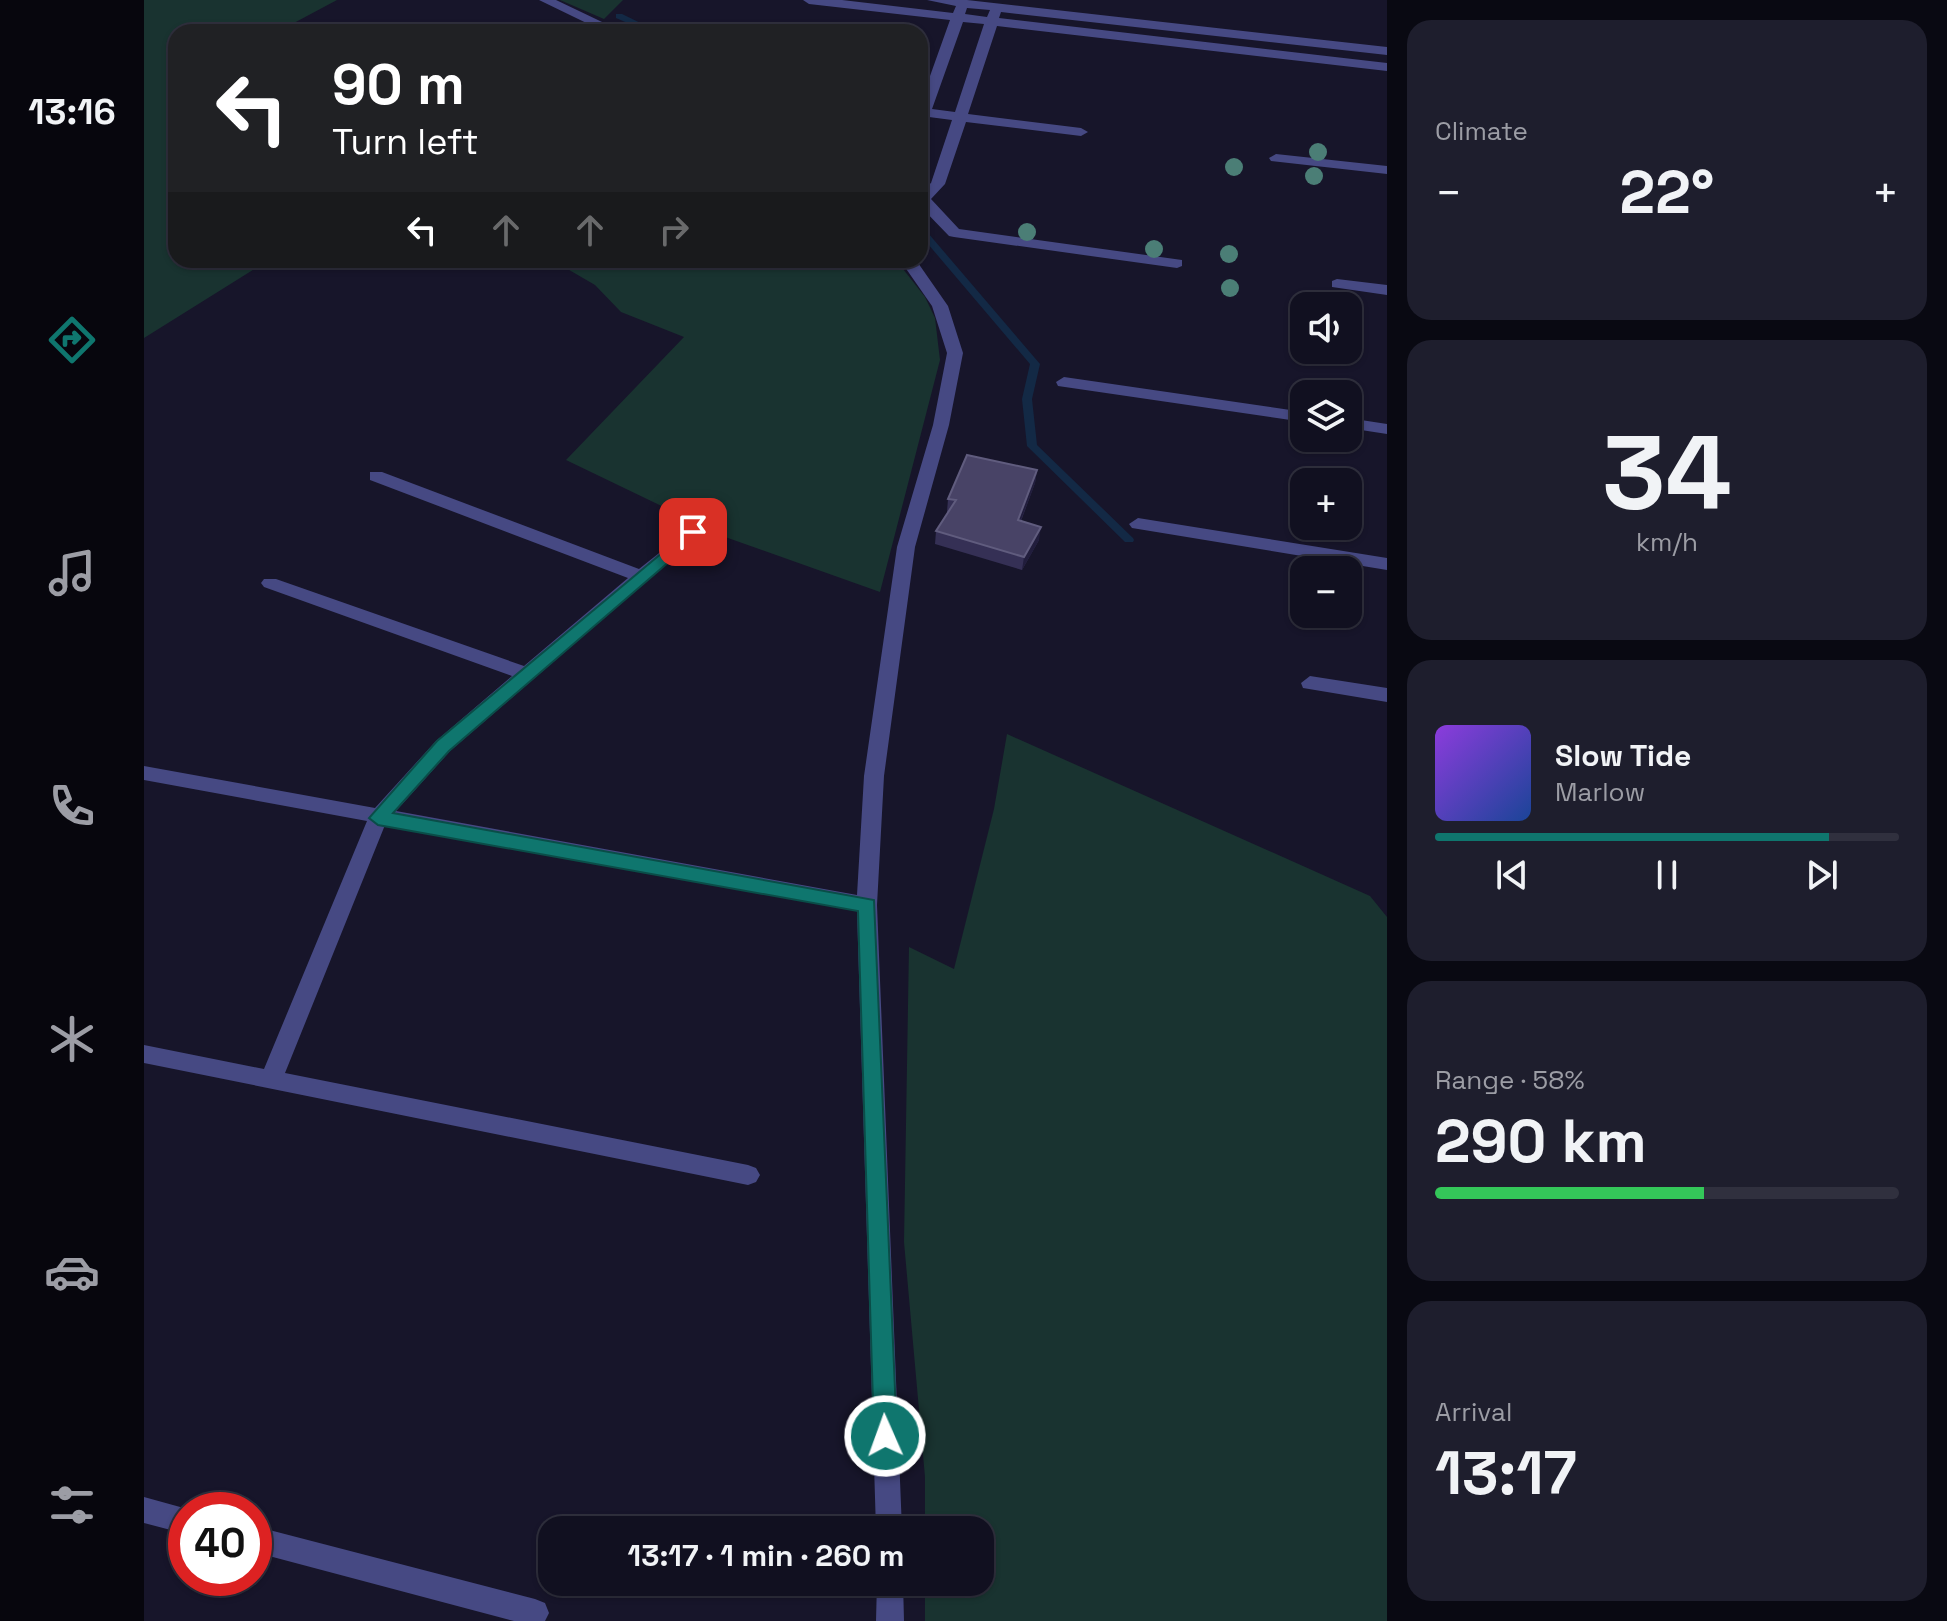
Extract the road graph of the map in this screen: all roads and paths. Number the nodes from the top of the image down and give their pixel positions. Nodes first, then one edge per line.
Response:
1 (545, 0) edge
2 (809, 0) edge
3 (933, 0) edge
4 (961, 7) edge
5 (996, 10) edge
6 (598, 24) edge
7 (1387, 51) edge
8 (1387, 67) edge
9 (928, 97) edge
10 (928, 116) edge
11 (959, 117) junction
12 (1081, 132) dead end
13 (1276, 158) dead end
14 (1387, 170) edge
15 (928, 193) edge
16 (928, 205) edge
17 (1177, 263) dead end
18 (914, 268) edge
19 (1337, 284) dead end
20 (1387, 290) edge
21 (1064, 382) dead end
22 (1290, 415) edge
23 (1362, 425) edge
24 (1387, 429) edge
25 (376, 476) dead end
26 (1138, 524) dead end
27 (693, 532) dead end
28 (1387, 564) edge
29 (641, 576) junction
30 (270, 583) dead end
31 (528, 675) junction
32 (1310, 683) dead end
33 (1387, 695) edge
34 (144, 773) edge
35 (378, 818) junction
36 (867, 905) junction
37 (144, 1054) edge
38 (270, 1081) junction
39 (748, 1175) dead end
40 (144, 1510) edge
41 (168, 1516) edge
42 (889, 1516) edge
43 (272, 1544) edge
44 (890, 1596) edge
45 (535, 1613) dead end
46 (890, 1621) edge

1 - 6 street
2 - 4 street
3 - 4 street
4 - 5 street
4 - 9 street
5 - 7 street
5 - 8 street
5 - 11 street
10 - 11 street
11 - 12 street
11 - 15 street
13 - 14 street
16 - 17 street
18 - 36 street
19 - 20 street
21 - 22 street
23 - 24 street
25 - 29 street
26 - 28 street
27 - 29 street
29 - 31 street
30 - 31 street
31 - 35 street
32 - 33 street
34 - 35 street
35 - 36 street
35 - 38 street
36 - 42 street
37 - 38 street
38 - 39 street
40 - 41 street
43 - 45 street
44 - 46 street

